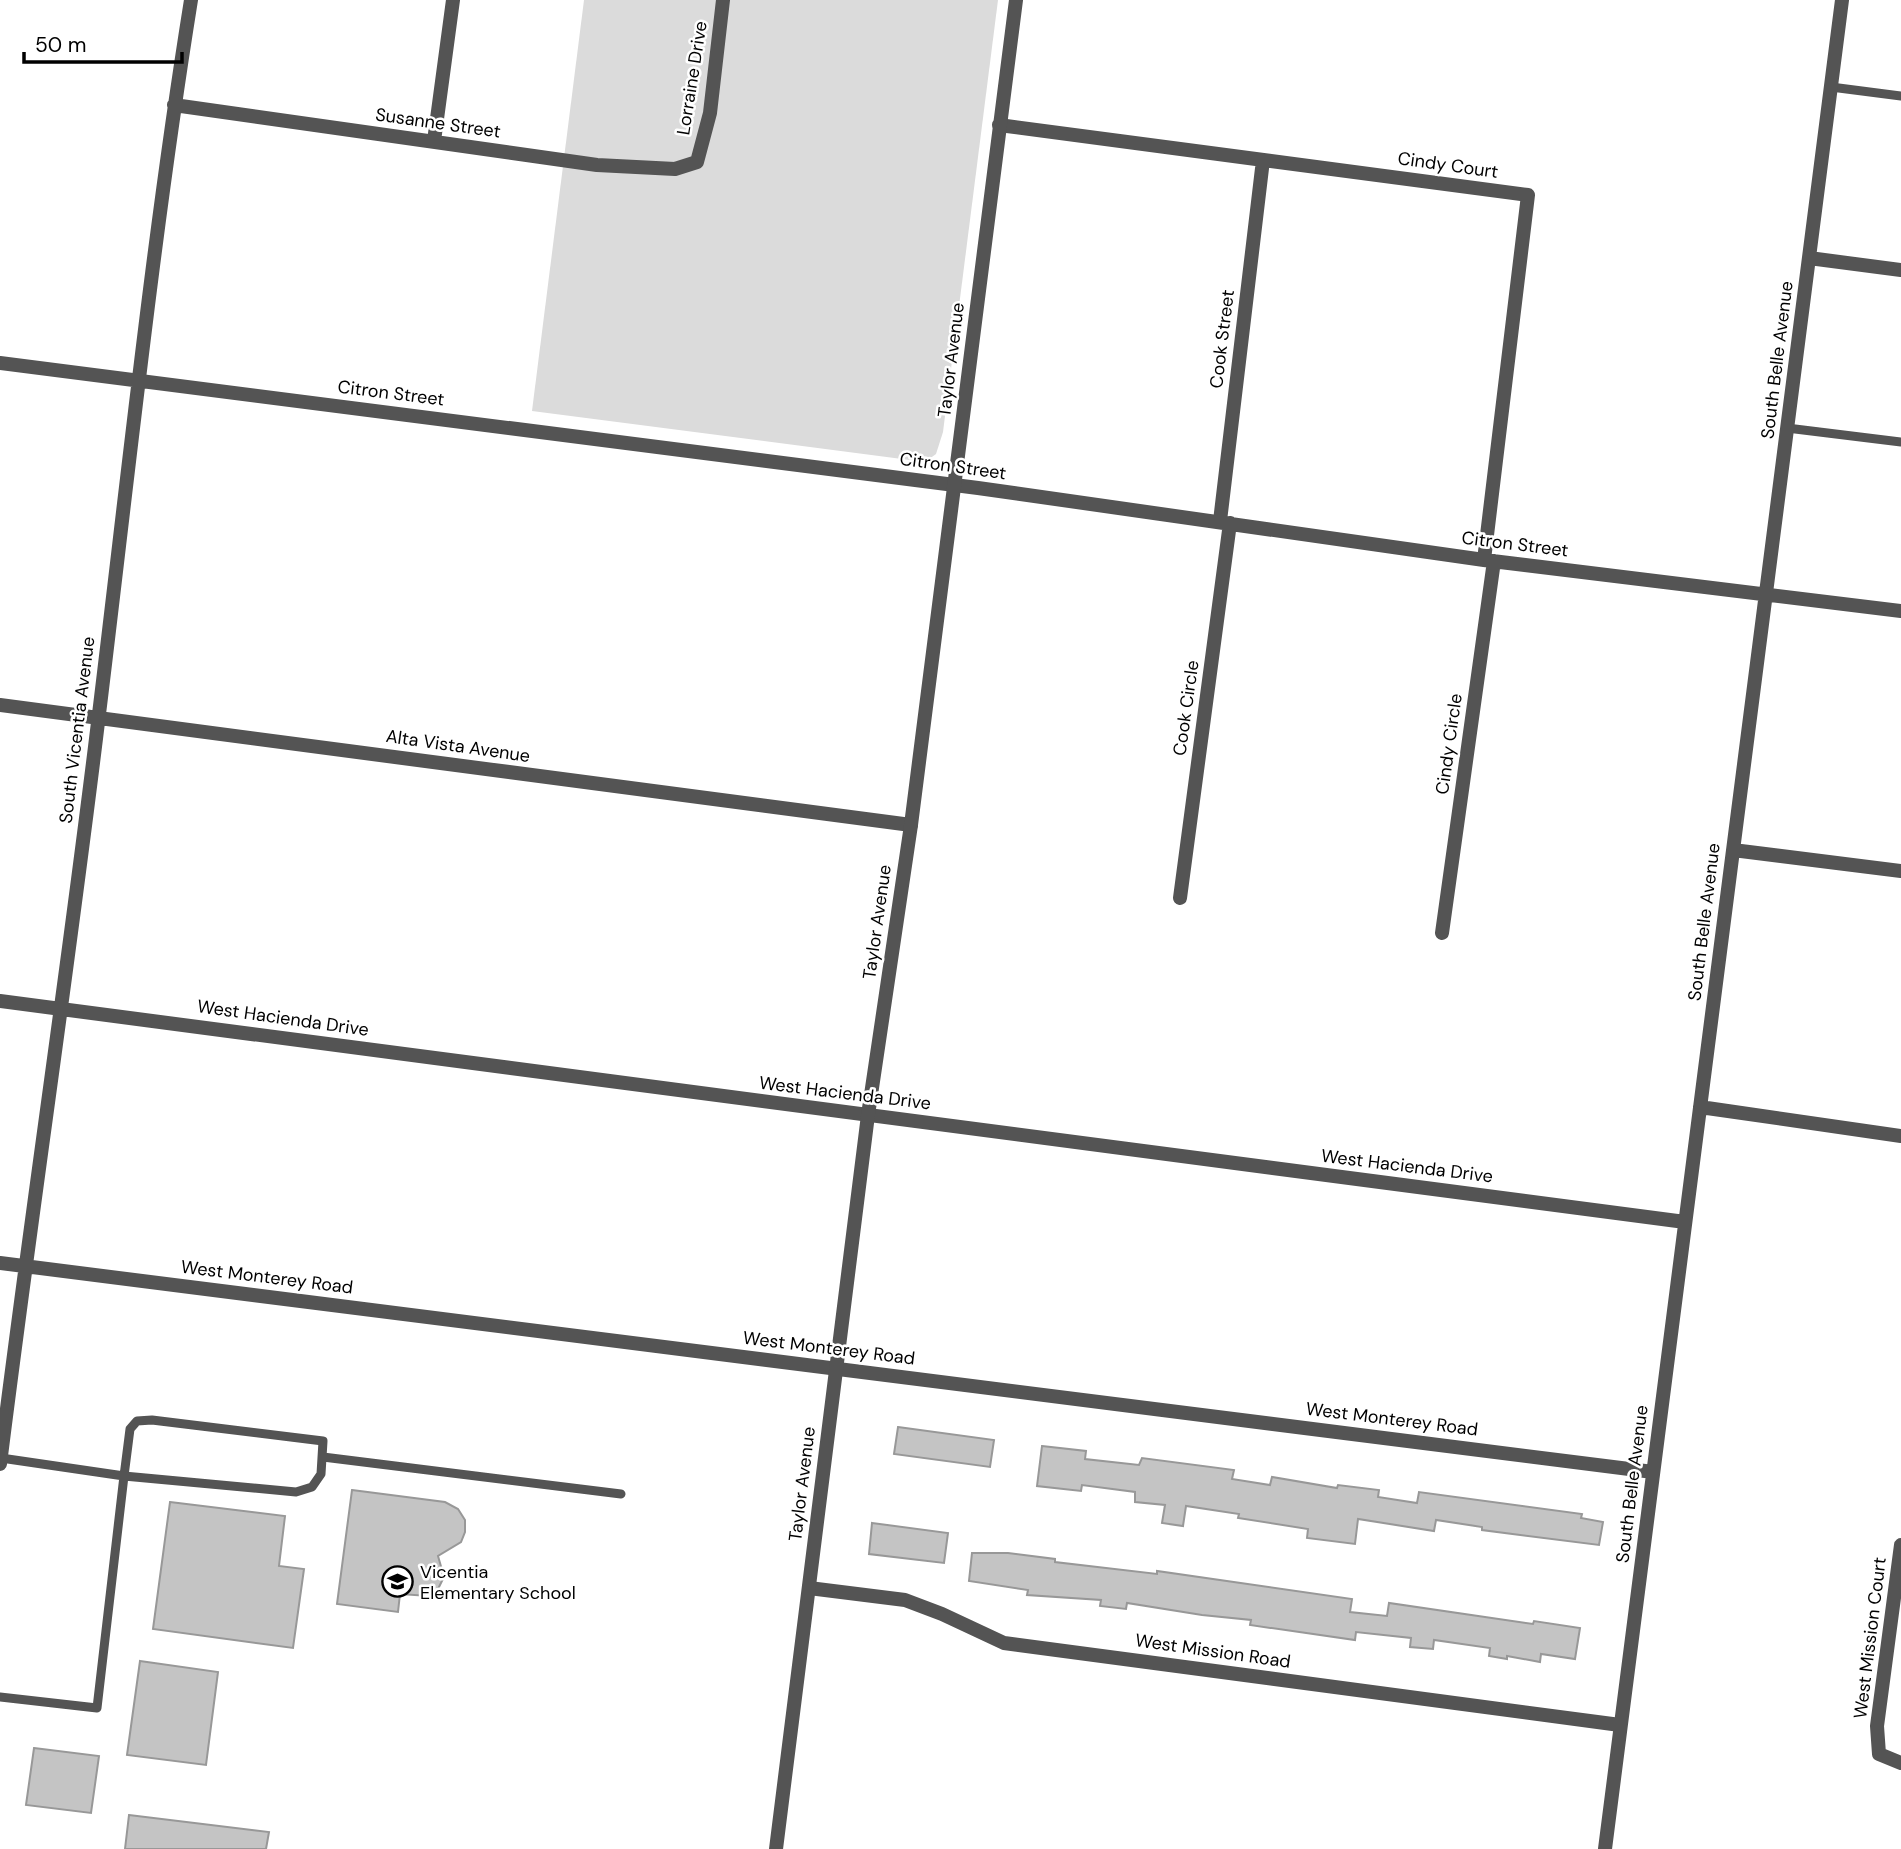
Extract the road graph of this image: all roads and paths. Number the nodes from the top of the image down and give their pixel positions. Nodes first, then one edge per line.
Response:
1 (191, 0) edge
2 (453, 0) edge
3 (723, 0) edge
4 (1016, 0) edge
5 (1842, 0) edge
6 (1831, 87) junction
7 (1901, 96) edge
8 (174, 106) junction
9 (999, 125) junction
10 (434, 141) junction
11 (1263, 160) junction
12 (697, 162) joint
13 (1810, 258) junction
14 (1901, 270) edge
15 (0, 362) edge
16 (138, 380) junction
17 (1787, 428) junction
18 (1901, 442) edge
19 (954, 485) junction
20 (1225, 522) junction
21 (1489, 561) junction
22 (1766, 594) junction
23 (1901, 611) edge
24 (0, 705) edge
25 (99, 717) junction
26 (911, 825) junction
27 (1733, 850) junction
28 (1901, 871) edge
29 (1180, 898) dead end
30 (1442, 933) dead end
31 (0, 1000) edge
32 (60, 1008) junction
33 (1700, 1107) junction
34 (868, 1115) junction
35 (1901, 1136) edge
36 (1685, 1222) junction
37 (0, 1263) edge
38 (25, 1266) junction
39 (836, 1368) junction
40 (323, 1457) junction
41 (1, 1458) edge
42 (0, 1464) edge
43 (1653, 1472) junction
44 (124, 1476) junction
45 (621, 1494) dead end
46 (1901, 1545) edge
47 (809, 1588) junction
48 (0, 1697) edge
49 (1620, 1725) junction
50 (1901, 1763) edge
51 (776, 1849) edge
52 (1605, 1849) edge

1 - 8 street, South Vicentia Avenue
2 - 10 street
3 - 12 street, Lorraine Drive
4 - 9 street, Taylor Avenue
5 - 6 street, South Belle Avenue
6 - 7 lane
6 - 13 street, South Belle Avenue
8 - 10 street, Susanne Street
8 - 16 street, South Vicentia Avenue
9 - 11 street, Cindy Court
9 - 19 street, Taylor Avenue
10 - 12 street, Susanne Street
11 - 20 street, Cook Street
11 - 21 street, Cindy Court
13 - 14 street
13 - 17 street, South Belle Avenue
15 - 16 street, Citron Street
16 - 19 street, Citron Street
16 - 25 street, South Vicentia Avenue
17 - 18 lane
17 - 22 street, South Belle Avenue
19 - 20 street, Citron Street
19 - 26 street, Taylor Avenue
20 - 21 street, Citron Street
20 - 29 street, Cook Circle
21 - 22 street, Citron Street
21 - 30 street, Cindy Circle
22 - 23 street, Citron Street
22 - 27 street, South Belle Avenue
24 - 25 street, Alta Vista Avenue
25 - 26 street, Alta Vista Avenue
25 - 32 street, South Vicentia Avenue
26 - 34 street, Taylor Avenue
27 - 28 street
27 - 33 street, South Belle Avenue
31 - 32 street, West Hacienda Drive
32 - 34 street, West Hacienda Drive
32 - 38 street, South Vicentia Avenue
33 - 35 street
33 - 36 street, South Belle Avenue
34 - 36 street, West Hacienda Drive
34 - 39 street, Taylor Avenue
36 - 43 street, South Belle Avenue
37 - 38 street, West Monterey Road
38 - 39 street, West Monterey Road
38 - 41 street, South Vicentia Avenue
39 - 43 street, West Monterey Road
39 - 47 street, Taylor Avenue
40 - 44 lane
40 - 44 lane
40 - 45 lane
41 - 42 street, South Vicentia Avenue
41 - 44 lane
43 - 49 street, South Belle Avenue
44 - 48 lane
46 - 50 street, West Mission Court
47 - 49 street, West Mission Road
47 - 51 street, Taylor Avenue
49 - 52 street, South Belle Avenue

